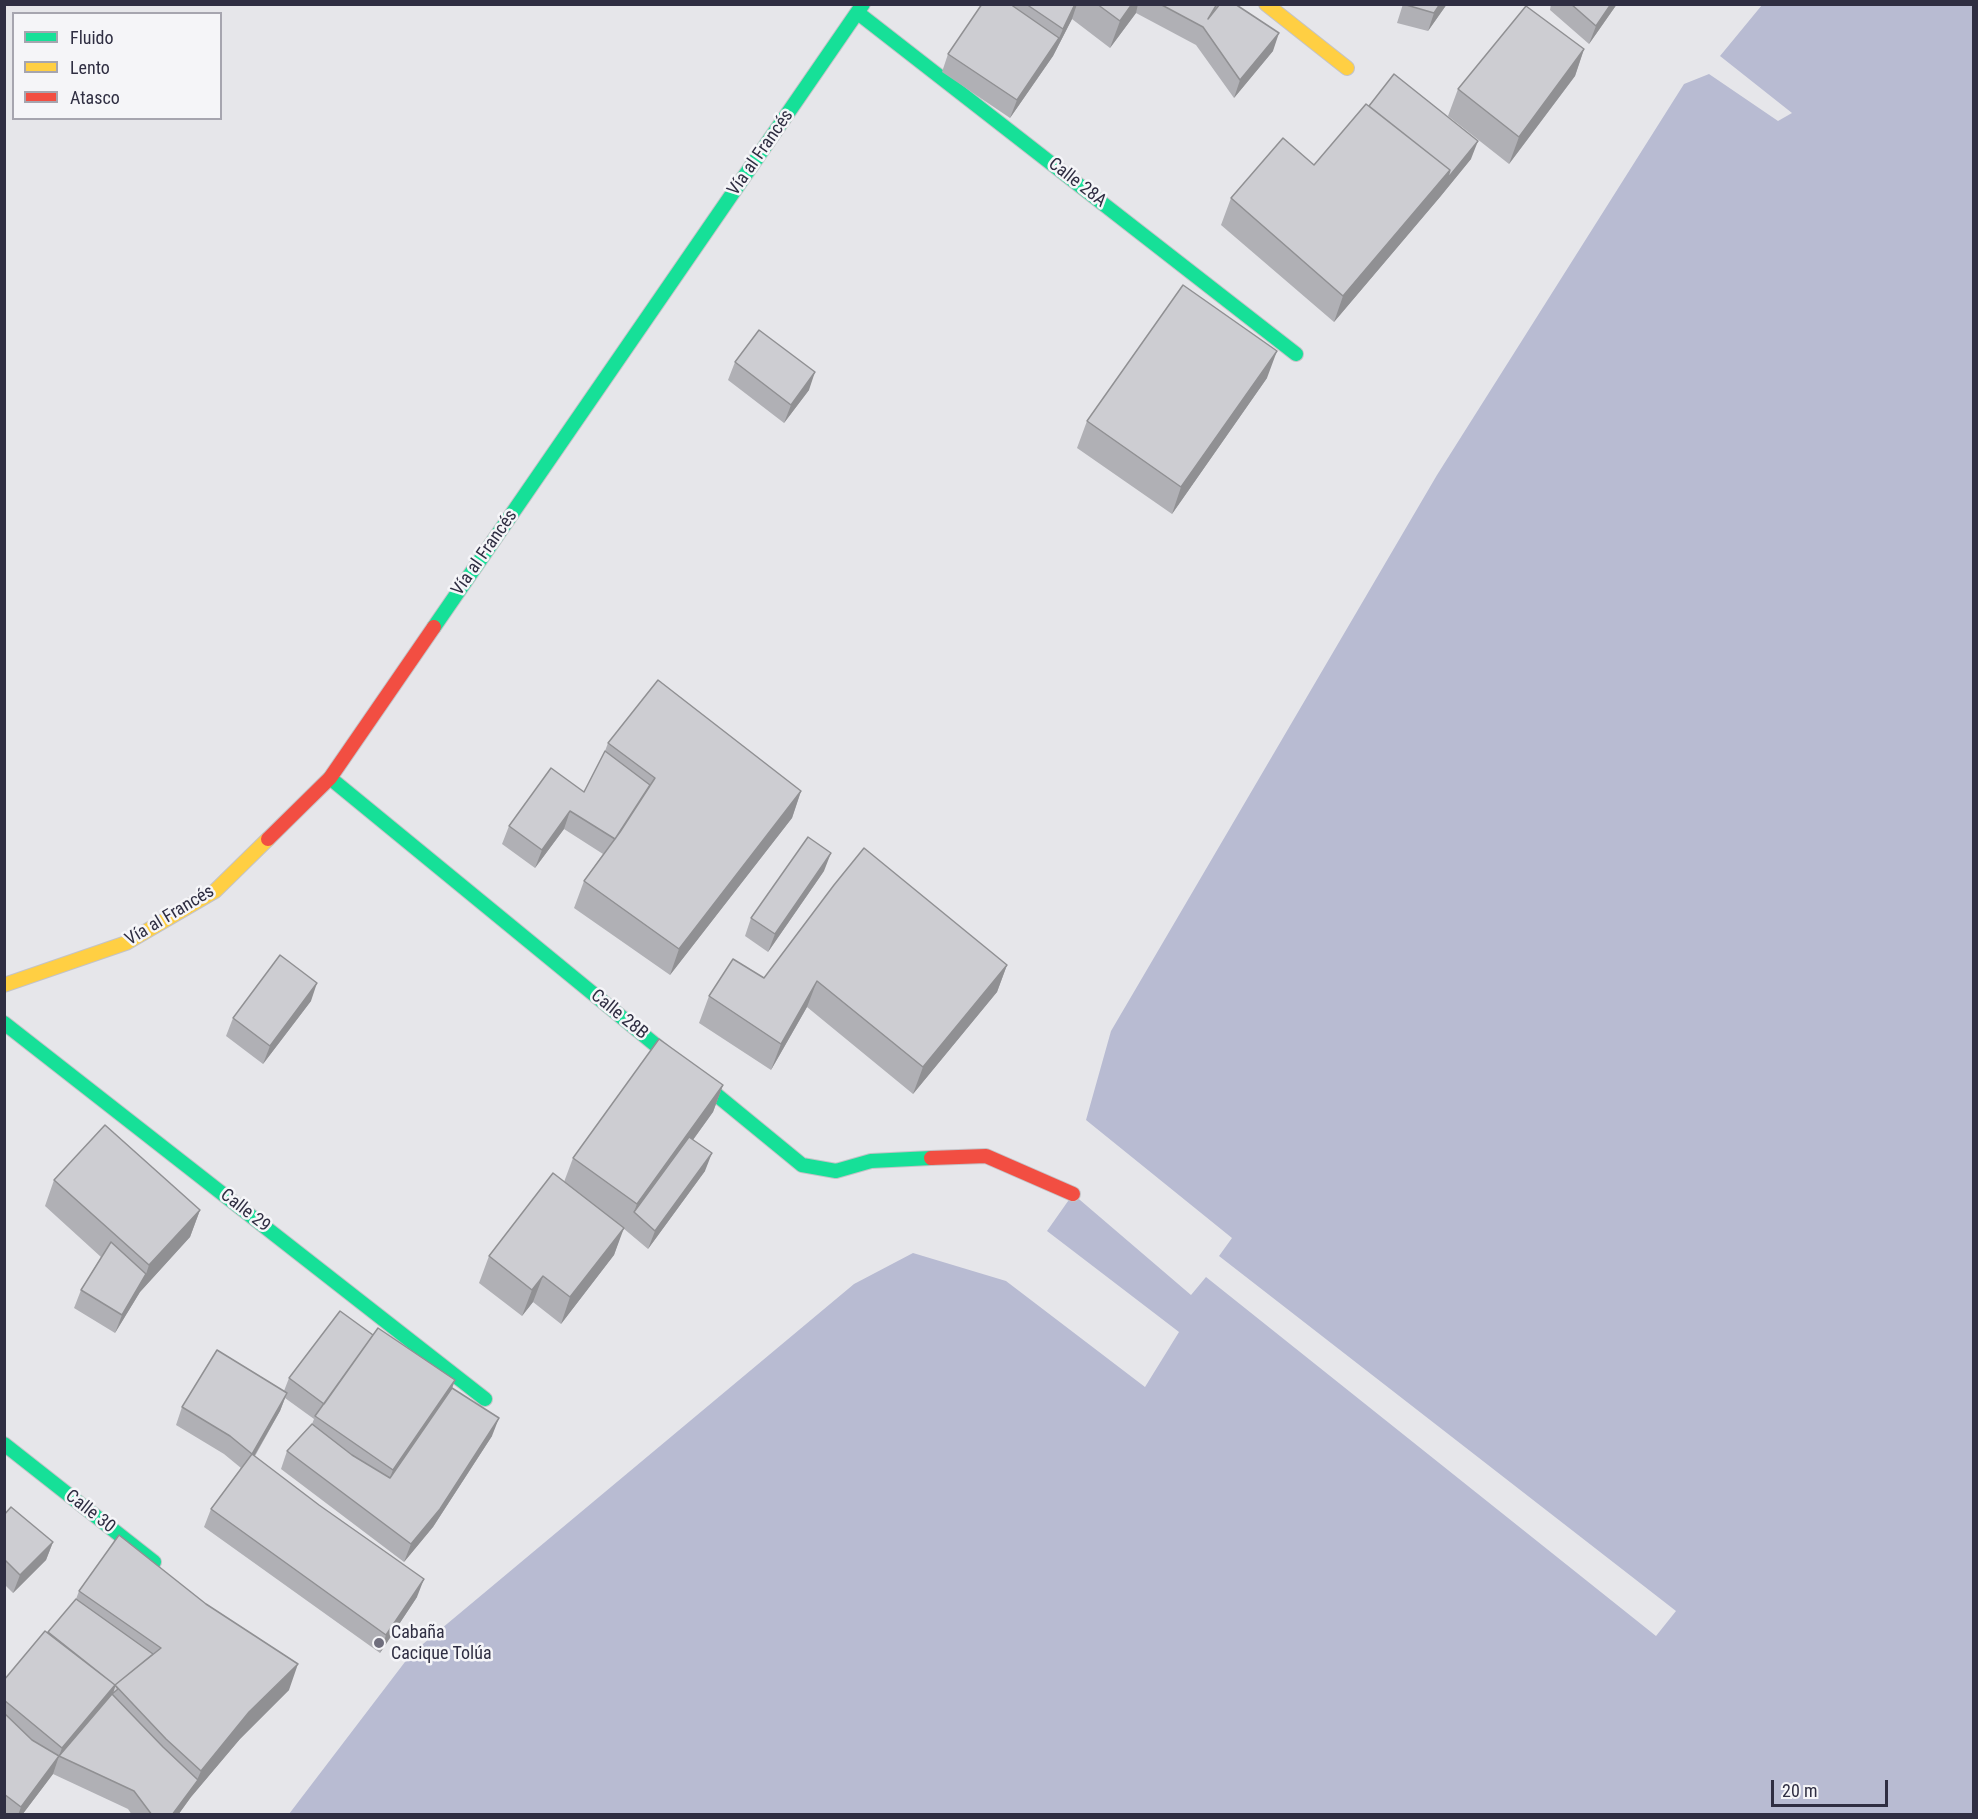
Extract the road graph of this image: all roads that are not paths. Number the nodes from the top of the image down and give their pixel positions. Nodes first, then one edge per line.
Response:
1 (1266, 4) edge
2 (861, 8) edge
3 (1347, 68) dead end
4 (1296, 354) dead end
5 (330, 777) junction
6 (4, 985) edge
7 (4, 1023) edge
8 (1073, 1194) dead end
9 (485, 1399) dead end
10 (4, 1444) edge
11 (168, 1574) edge

1 - 3 street
2 - 4 street, Calle 28A
2 - 5 street, Vía al Francés
5 - 6 street, Vía al Francés
5 - 8 street, Calle 28B
7 - 9 street, Calle 29
10 - 11 street, Calle 30

